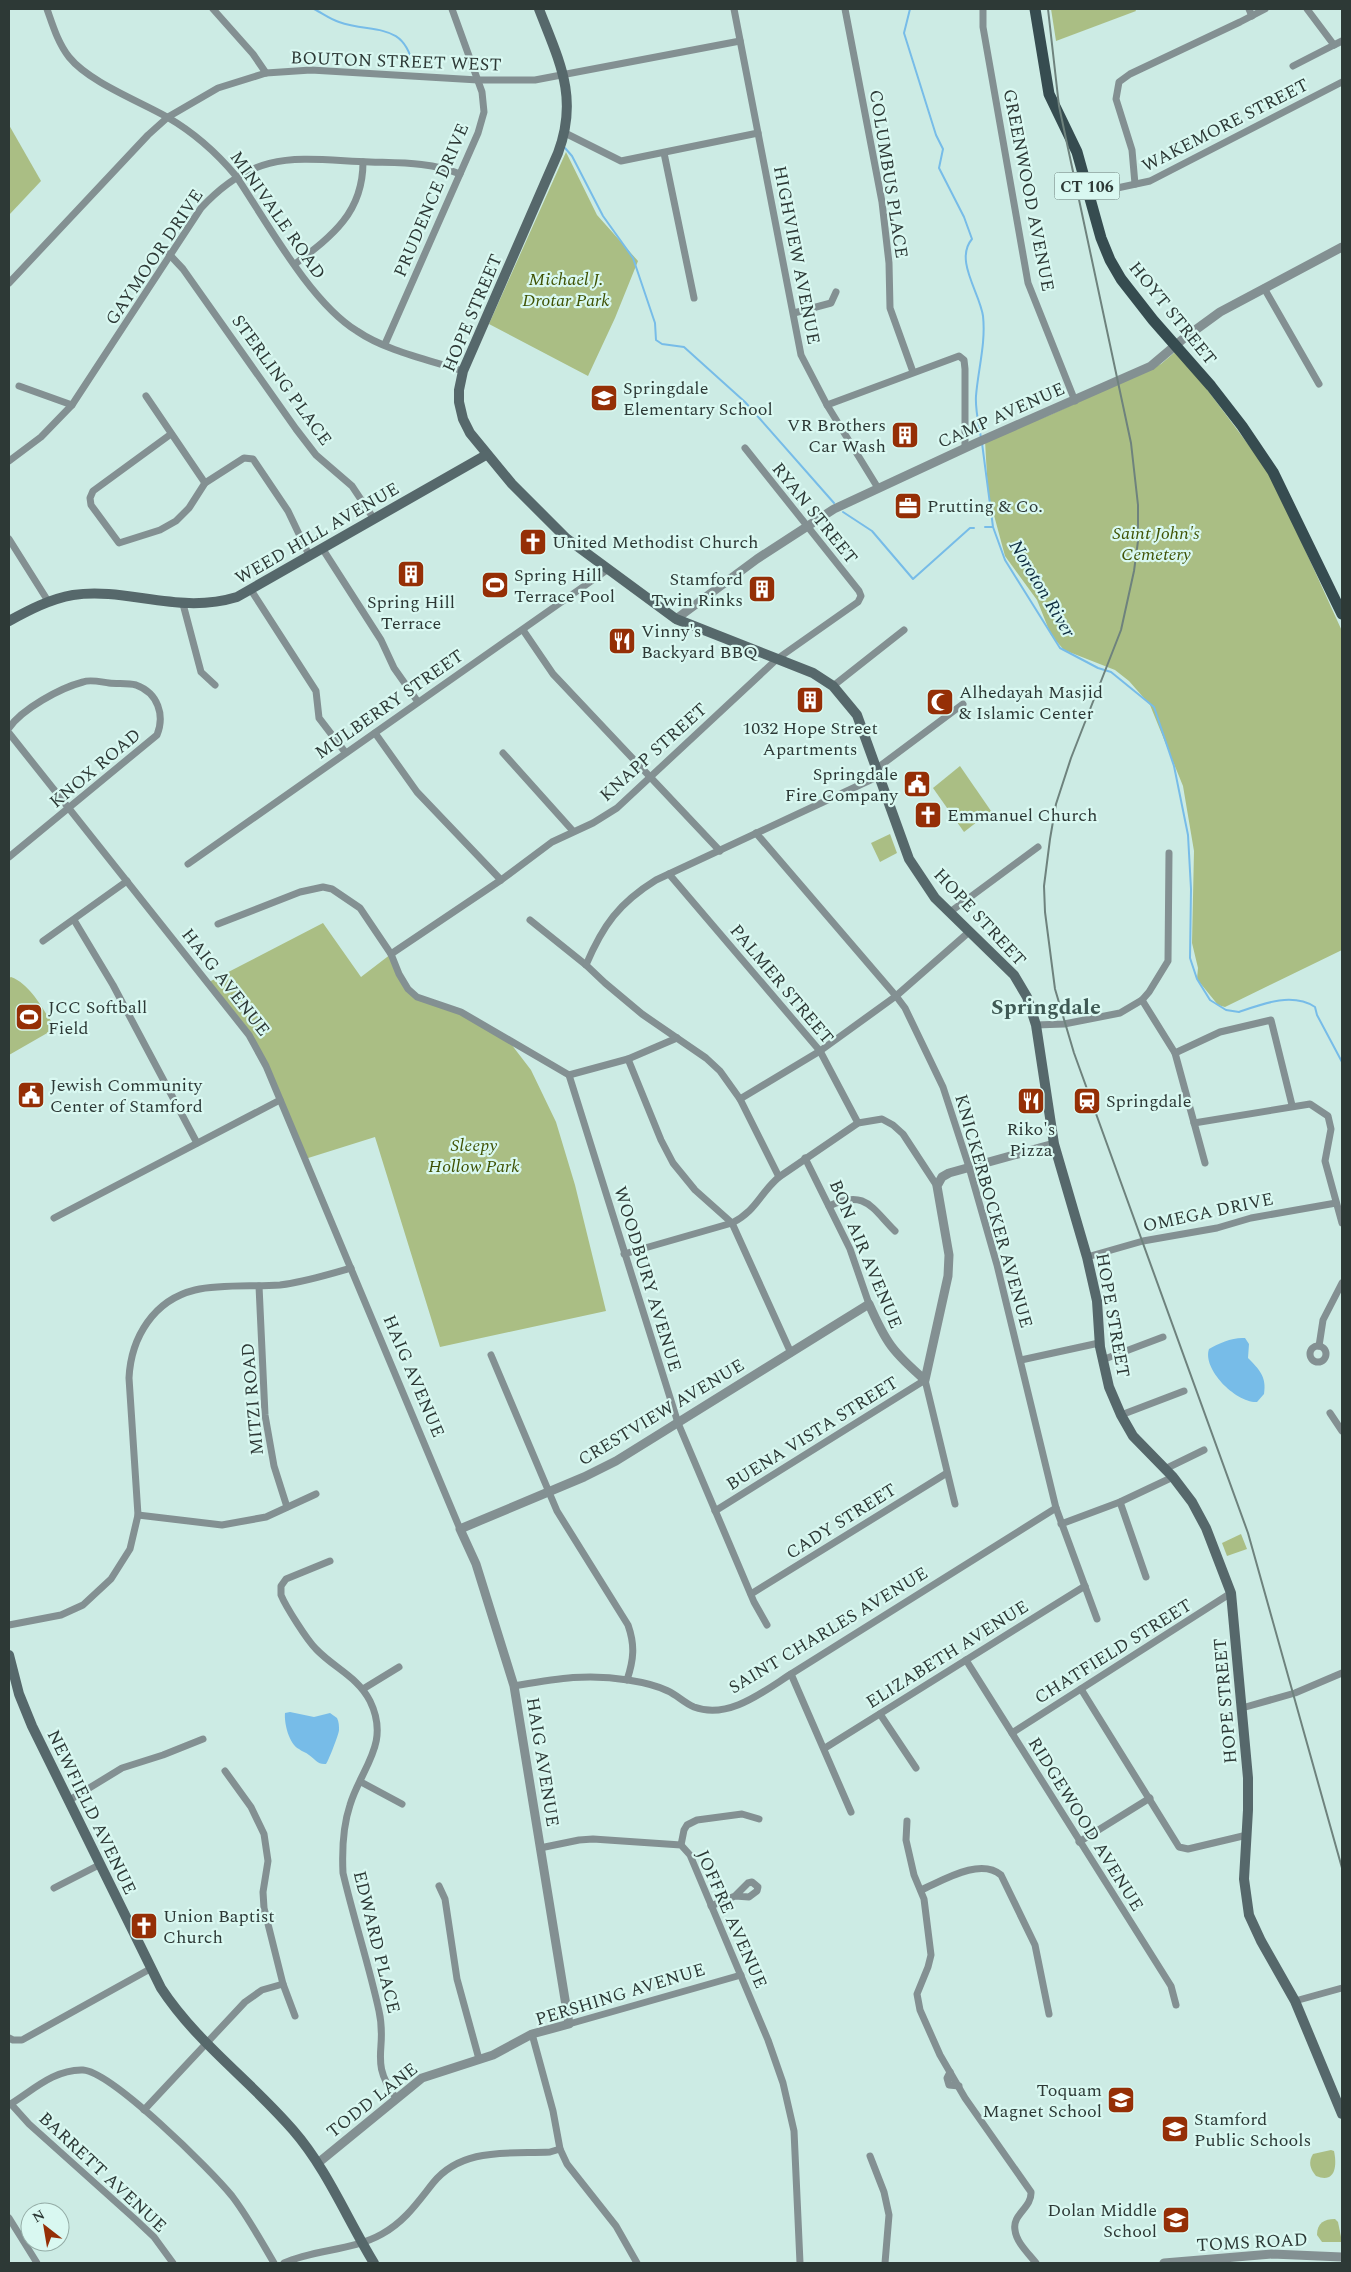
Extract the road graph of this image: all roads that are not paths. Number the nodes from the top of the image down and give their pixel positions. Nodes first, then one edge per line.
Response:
1 (47, 9) edge
2 (214, 9) edge
3 (452, 9) edge
4 (539, 9) edge
5 (734, 9) edge
6 (845, 9) edge
7 (983, 9) edge
8 (1035, 9) edge
9 (1249, 9) edge
10 (1265, 9) edge
11 (1307, 9) edge
12 (1252, 16) junction
13 (1342, 41) edge
14 (740, 42) junction
15 (1334, 45) junction
16 (1293, 66) dead end
17 (266, 73) junction
18 (563, 76) junction
19 (478, 80) junction
20 (1342, 82) edge
21 (168, 117) junction
22 (565, 133) junction
23 (758, 133) junction
24 (664, 153) junction
25 (363, 162) junction
26 (460, 174) junction
27 (236, 176) junction
28 (1135, 184) junction
29 (1089, 194) junction
30 (1342, 247) edge
31 (169, 254) junction
32 (295, 264) junction
33 (9, 283) edge
34 (1264, 288) junction
35 (836, 292) dead end
36 (694, 298) dead end
37 (794, 313) junction
38 (385, 344) junction
39 (1175, 346) junction
40 (463, 371) junction
41 (913, 372) junction
42 (1319, 384) dead end
43 (19, 386) dead end
44 (146, 396) dead end
45 (1075, 401) junction
46 (72, 405) junction
47 (827, 405) junction
48 (170, 434) junction
49 (745, 448) dead end
50 (965, 448) junction
51 (486, 454) junction
52 (9, 461) edge
53 (206, 483) junction
54 (878, 488) junction
55 (374, 519) junction
56 (807, 526) junction
57 (9, 539) edge
58 (322, 548) junction
59 (309, 555) junction
60 (607, 570) junction
61 (250, 590) junction
62 (862, 596) joint
63 (48, 601) junction
64 (183, 604) junction
65 (1342, 614) edge
66 (676, 619) junction
67 (9, 621) edge
68 (523, 630) junction
69 (904, 630) dead end
70 (777, 659) junction
71 (215, 685) dead end
72 (833, 686) junction
73 (418, 702) junction
74 (963, 704) dead end
75 (9, 728) edge
76 (9, 733) edge
77 (375, 733) junction
78 (346, 752) junction
79 (503, 752) dead end
80 (877, 773) junction
81 (650, 776) junction
82 (68, 810) junction
83 (573, 831) junction
84 (756, 833) junction
85 (1038, 847) dead end
86 (720, 851) junction
87 (1169, 854) dead end
88 (9, 857) edge
89 (188, 864) dead end
90 (669, 874) junction
91 (501, 880) junction
92 (127, 881) junction
93 (950, 912) junction
94 (74, 920) junction
95 (530, 920) dead end
96 (218, 924) dead end
97 (970, 932) junction
98 (42, 941) dead end
99 (391, 954) junction
100 (586, 965) junction
101 (896, 996) junction
102 (1142, 1000) junction
103 (1036, 1025) junction
104 (677, 1038) junction
105 (820, 1051) junction
106 (1175, 1053) junction
107 (628, 1060) junction
108 (569, 1075) junction
109 (740, 1099) junction
110 (280, 1100) junction
111 (1292, 1105) junction
112 (858, 1123) junction
113 (1194, 1123) junction
114 (197, 1143) junction
115 (1054, 1144) junction
116 (806, 1158) junction
117 (1205, 1163) dead end
118 (969, 1167) junction
119 (779, 1177) junction
120 (937, 1186) junction
121 (1336, 1203) junction
122 (829, 1206) junction
123 (54, 1218) dead end
124 (732, 1223) junction
125 (1342, 1223) edge
126 (895, 1231) dead end
127 (624, 1254) junction
128 (1088, 1257) junction
129 (351, 1268) junction
130 (1342, 1283) edge
131 (259, 1286) junction
132 (869, 1304) junction
133 (1163, 1337) dead end
134 (1099, 1343) junction
135 (1319, 1346) dead end
136 (791, 1353) junction
137 (491, 1355) dead end
138 (1020, 1360) junction
139 (1102, 1360) junction
140 (925, 1380) junction
141 (1184, 1391) dead end
142 (1330, 1413) dead end
143 (1121, 1415) junction
144 (678, 1423) junction
145 (1342, 1430) edge
146 (1204, 1450) dead end
147 (1165, 1469) junction
148 (946, 1473) junction
149 (1173, 1477) junction
150 (547, 1492) junction
151 (316, 1494) dead end
152 (1120, 1502) junction
153 (955, 1504) dead end
154 (287, 1507) junction
155 (1056, 1508) junction
156 (715, 1511) junction
157 (138, 1515) junction
158 (1062, 1524) junction
159 (460, 1528) junction
160 (330, 1561) dead end
161 (1146, 1577) dead end
162 (1085, 1586) junction
163 (751, 1594) junction
164 (1231, 1594) junction
165 (1097, 1620) dead end
166 (9, 1625) edge
167 (766, 1625) dead end
168 (9, 1655) edge
169 (966, 1660) junction
170 (398, 1668) dead end
171 (1342, 1673) edge
172 (791, 1674) junction
173 (627, 1680) junction
174 (514, 1686) junction
175 (363, 1689) junction
176 (1082, 1690) junction
177 (1242, 1708) junction
178 (880, 1714) junction
179 (1012, 1733) junction
180 (203, 1738) dead end
181 (825, 1748) junction
182 (916, 1768) dead end
183 (225, 1771) dead end
184 (361, 1782) junction
185 (1150, 1798) junction
186 (68, 1801) junction
187 (402, 1804) dead end
188 (851, 1812) dead end
189 (759, 1819) dead end
190 (906, 1821) dead end
191 (1247, 1835) junction
192 (1079, 1842) junction
193 (681, 1845) junction
194 (540, 1848) junction
195 (99, 1865) junction
196 (439, 1886) dead end
197 (54, 1888) dead end
198 (921, 1890) junction
199 (735, 1896) dead end
200 (711, 1906) junction
201 (150, 1968) junction
202 (741, 1975) junction
203 (283, 1984) junction
204 (1342, 1988) edge
205 (1295, 2001) junction
206 (1176, 2005) dead end
207 (1049, 2014) dead end
208 (295, 2016) dead end
209 (569, 2024) junction
210 (532, 2034) junction
211 (9, 2038) edge
212 (204, 2044) junction
213 (479, 2059) junction
214 (396, 2098) junction
215 (10, 2104) edge
216 (144, 2110) junction
217 (1342, 2114) edge
218 (560, 2149) junction
219 (870, 2156) dead end
220 (318, 2163) junction
221 (9, 2218) edge
222 (362, 2243) junction
223 (1342, 2257) edge
224 (1245, 2260) edge
225 (37, 2263) edge
226 (173, 2263) edge
227 (274, 2263) edge
228 (284, 2263) edge
229 (374, 2263) edge
230 (637, 2263) edge
231 (800, 2263) edge
232 (885, 2263) edge
233 (1036, 2263) edge
234 (1164, 2263) edge

1 - 21 street, MINIVALE ROAD
2 - 17 street
3 - 19 street, PRUDENCE DRIVE
4 - 18 main road, HOPE STREET
5 - 14 street, HIGHVIEW AVENUE
6 - 41 street, COLUMBUS PLACE
7 - 45 street, GREENWOOD AVENUE
8 - 29 main road, HOYT STREET / CT 106
9 - 12 street
10 - 12 street
11 - 15 street
12 - 28 street
13 - 15 street
14 - 18 street, BOUTON STREET WEST
14 - 23 street, HIGHVIEW AVENUE
15 - 16 street
17 - 19 street, BOUTON STREET WEST
17 - 21 street, BOUTON STREET WEST
18 - 19 street, BOUTON STREET WEST
18 - 22 main road, HOPE STREET
19 - 26 street, PRUDENCE DRIVE
20 - 28 street, WAKEMORE STREET
21 - 27 street, MINIVALE ROAD
21 - 33 street, BOUTON STREET WEST
22 - 24 street
22 - 40 main road, HOPE STREET
23 - 24 street
23 - 37 street, HIGHVIEW AVENUE
24 - 36 street
25 - 26 street, GAYMOOR DRIVE
25 - 27 street, GAYMOOR DRIVE
25 - 32 street
26 - 38 street, PRUDENCE DRIVE
27 - 31 street, GAYMOOR DRIVE
27 - 32 street, MINIVALE ROAD
28 - 29 street, WAKEMORE STREET
29 - 39 main road, HOYT STREET / CT 106
30 - 34 street, CAMP AVENUE
31 - 46 street, GAYMOOR DRIVE
31 - 55 street, STERLING PLACE
32 - 38 street, MINIVALE ROAD
34 - 39 street, CAMP AVENUE
34 - 42 street
35 - 37 street
37 - 47 street, HIGHVIEW AVENUE
38 - 40 street, MINIVALE ROAD
39 - 45 street, CAMP AVENUE
39 - 65 main road, HOYT STREET / CT 106
40 - 51 main road, HOPE STREET
41 - 47 street
41 - 50 street
43 - 46 street
44 - 48 street
45 - 50 street, CAMP AVENUE
46 - 52 street, GAYMOOR DRIVE
47 - 54 street, HIGHVIEW AVENUE
48 - 53 street
48 - 53 street
49 - 56 street, RYAN STREET
50 - 54 street, CAMP AVENUE
51 - 55 main road, WEED HILL AVENUE
51 - 60 main road, HOPE STREET
53 - 59 street
54 - 56 street, CAMP AVENUE
55 - 58 main road, WEED HILL AVENUE
56 - 62 street, RYAN STREET
56 - 66 street, CAMP AVENUE
57 - 63 street
58 - 59 main road, WEED HILL AVENUE
58 - 73 street
59 - 61 main road, WEED HILL AVENUE
60 - 66 main road, HOPE STREET
60 - 68 street, MULBERRY STREET
61 - 64 main road, WEED HILL AVENUE
61 - 78 street
62 - 70 street, KNAPP STREET
63 - 64 main road, WEED HILL AVENUE
63 - 67 main road, WEED HILL AVENUE
64 - 71 street
66 - 70 main road, HOPE STREET
68 - 73 street, MULBERRY STREET
68 - 81 street
69 - 72 street
70 - 72 main road, HOPE STREET
70 - 81 street, KNAPP STREET
72 - 80 main road, HOPE STREET
73 - 77 street, MULBERRY STREET
74 - 80 street
75 - 82 street, KNOX ROAD
76 - 82 street, HAIG AVENUE
77 - 78 street, MULBERRY STREET
77 - 91 street
78 - 89 street, MULBERRY STREET
79 - 83 street
80 - 84 street
80 - 93 main road, HOPE STREET
81 - 83 street, KNAPP STREET
81 - 86 street
82 - 88 street, KNOX ROAD
82 - 92 street, HAIG AVENUE
83 - 91 street, KNAPP STREET
84 - 86 street
84 - 101 street, KNICKERBOCKER AVENUE
85 - 93 street
86 - 90 street
87 - 102 street
90 - 100 street
90 - 105 street, PALMER STREET
91 - 99 street, KNAPP STREET
92 - 94 street
92 - 110 street, HAIG AVENUE
93 - 97 main road, HOPE STREET
94 - 98 street
94 - 114 street
95 - 100 street
96 - 99 street
97 - 101 street
97 - 103 main road, HOPE STREET
99 - 108 street
100 - 104 street
101 - 105 street
101 - 118 street, KNICKERBOCKER AVENUE
102 - 103 street
102 - 106 street
103 - 115 main road, HOPE STREET
104 - 107 street
104 - 109 street
105 - 109 street
105 - 112 street, PALMER STREET
106 - 111 street
106 - 113 street
107 - 108 street
107 - 124 street
108 - 127 street, WOODBURY AVENUE
109 - 119 street
110 - 114 street
110 - 129 street, HAIG AVENUE
111 - 113 street
111 - 121 street
112 - 116 street
112 - 120 street
113 - 117 street
114 - 123 street
115 - 118 street
115 - 128 main road, HOPE STREET
116 - 119 street
116 - 122 street, BON AIR AVENUE
118 - 120 street
118 - 138 street, KNICKERBOCKER AVENUE
119 - 124 street
120 - 140 street
121 - 125 street
121 - 128 street, OMEGA DRIVE
122 - 126 street
122 - 132 street, BON AIR AVENUE
124 - 127 street
124 - 136 street
127 - 144 street, WOODBURY AVENUE
128 - 134 main road, HOPE STREET
129 - 131 street
129 - 159 street, HAIG AVENUE
130 - 135 street
131 - 154 street, MITZI ROAD
131 - 157 street
132 - 136 street, CRESTVIEW AVENUE
132 - 140 street, BON AIR AVENUE
133 - 139 street
134 - 138 street
134 - 139 main road, HOPE STREET
136 - 144 street, CRESTVIEW AVENUE
137 - 150 street
138 - 155 street, KNICKERBOCKER AVENUE
139 - 143 main road, HOPE STREET
140 - 148 street
140 - 156 street, BUENA VISTA STREET
141 - 143 street
142 - 145 street
143 - 147 main road, HOPE STREET
144 - 150 street, CRESTVIEW AVENUE
144 - 156 street, WOODBURY AVENUE
146 - 147 street
147 - 149 main road, HOPE STREET
148 - 153 street
148 - 163 street, CADY STREET
149 - 152 street
149 - 164 main road, HOPE STREET
150 - 159 street, CRESTVIEW AVENUE
150 - 173 street
151 - 154 street
152 - 158 street
152 - 161 street
154 - 157 street
155 - 158 street, KNICKERBOCKER AVENUE
155 - 172 street, SAINT CHARLES AVENUE
156 - 163 street, WOODBURY AVENUE
157 - 166 street
158 - 162 street, KNICKERBOCKER AVENUE
159 - 174 street, HAIG AVENUE
160 - 175 street, EDWARD PLACE
162 - 165 street, KNICKERBOCKER AVENUE
162 - 169 street, ELIZABETH AVENUE
163 - 167 street, WOODBURY AVENUE
164 - 176 street, CHATFIELD STREET
164 - 177 main road, HOPE STREET
168 - 186 main road, NEWFIELD AVENUE
169 - 178 street, ELIZABETH AVENUE
169 - 179 street, RIDGEWOOD AVENUE
170 - 175 street
171 - 177 street
172 - 173 street, SAINT CHARLES AVENUE
172 - 181 street
173 - 174 street, SAINT CHARLES AVENUE
174 - 194 street, HAIG AVENUE
175 - 184 street, EDWARD PLACE
176 - 179 street, CHATFIELD STREET
176 - 185 street
177 - 191 main road, HOPE STREET
178 - 181 street, ELIZABETH AVENUE
178 - 182 street
179 - 192 street, RIDGEWOOD AVENUE
180 - 186 street
181 - 188 street
183 - 203 street
184 - 187 street
184 - 214 street, EDWARD PLACE
185 - 191 street
185 - 192 street
186 - 195 main road, NEWFIELD AVENUE
189 - 193 street
190 - 198 street
191 - 205 main road, HOPE STREET
192 - 206 street, RIDGEWOOD AVENUE
193 - 194 street, JOFFRE AVENUE
193 - 200 street, JOFFRE AVENUE
194 - 209 street, HAIG AVENUE
195 - 197 street
195 - 201 main road, NEWFIELD AVENUE
196 - 213 street
198 - 207 street
198 - 233 street
199 - 200 street
200 - 202 street, JOFFRE AVENUE
201 - 211 street
201 - 212 main road, NEWFIELD AVENUE
202 - 209 street, PERSHING AVENUE
202 - 231 street, JOFFRE AVENUE
203 - 208 street
203 - 212 street
204 - 205 street
205 - 217 main road, HOPE STREET
209 - 210 street, PERSHING AVENUE
210 - 213 street, TODD LANE
210 - 218 street, PERSHING AVENUE
212 - 216 street
212 - 220 main road, NEWFIELD AVENUE
213 - 214 street, TODD LANE
214 - 220 street, TODD LANE
215 - 216 street
215 - 226 street, BARRETT AVENUE
216 - 227 street
218 - 222 street
218 - 230 street, PERSHING AVENUE
219 - 232 street
220 - 222 main road, NEWFIELD AVENUE
221 - 225 street
222 - 228 street
222 - 229 main road, NEWFIELD AVENUE
223 - 224 street, TOMS ROAD
224 - 234 street, TOMS ROAD

